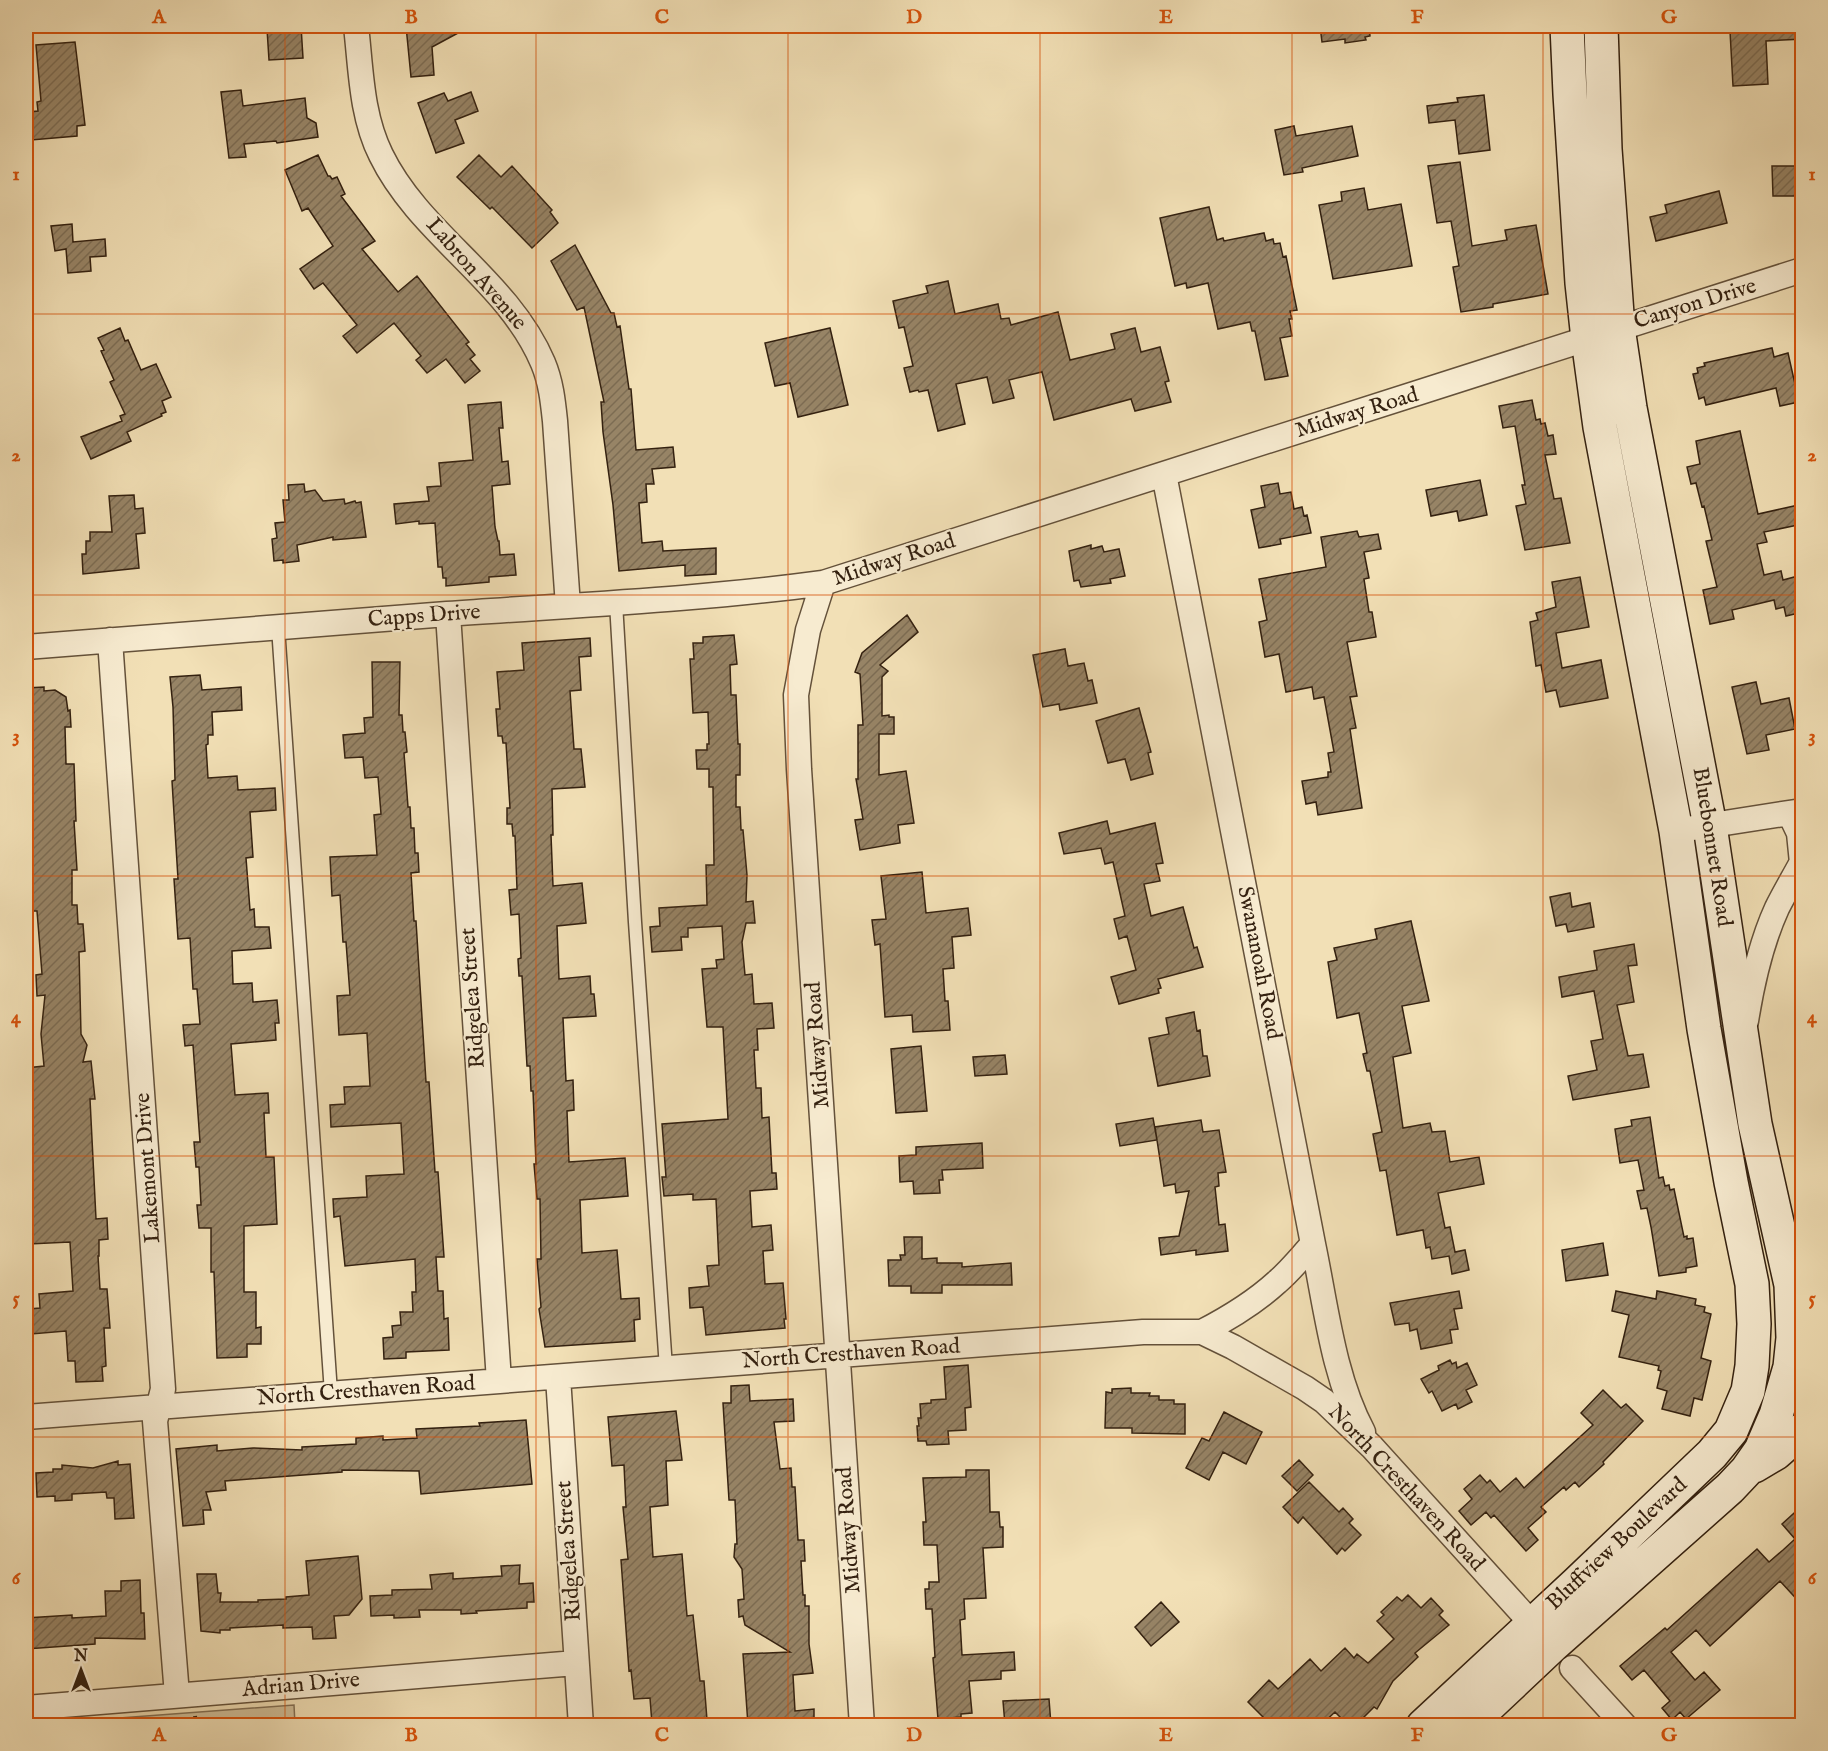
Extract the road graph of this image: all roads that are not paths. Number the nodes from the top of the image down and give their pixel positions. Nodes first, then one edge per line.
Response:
1 (356, 26) edge
2 (1567, 26) edge
3 (1601, 26) edge
4 (1803, 270) edge
5 (1603, 333) junction
6 (1164, 474) junction
7 (823, 583) junction
8 (616, 603) junction
9 (568, 606) junction
10 (447, 614) junction
11 (278, 627) junction
12 (110, 640) junction
13 (26, 647) edge
14 (1796, 812) edge
15 (1710, 826) junction
16 (1676, 831) junction
17 (1802, 862) edge
18 (1743, 1041) junction
19 (1313, 1245) junction
20 (1202, 1332) junction
21 (838, 1355) junction
22 (1752, 1366) junction
23 (1796, 1367) edge
24 (666, 1368) junction
25 (558, 1377) junction
26 (499, 1381) junction
27 (331, 1393) junction
28 (159, 1406) junction
29 (26, 1418) edge
30 (1803, 1430) edge
31 (1371, 1447) junction
32 (1747, 1470) junction
33 (1552, 1646) junction
34 (576, 1663) junction
35 (177, 1695) junction
36 (26, 1708) edge
37 (581, 1725) edge
38 (862, 1725) edge
39 (1422, 1725) edge
40 (1467, 1725) edge
41 (1625, 1725) edge

1 - 9 street, Labron Avenue
2 - 5 main road
3 - 5 main road
4 - 5 street, Canyon Drive
5 - 6 street, Midway Road
5 - 15 main road, Bluebonnet Road
5 - 16 main road, Bluebonnet Road
6 - 7 street, Midway Road
6 - 19 street, Swananoah Road
7 - 8 street, Capps Drive
7 - 21 street, Midway Road
8 - 9 street, Capps Drive
8 - 24 lane
9 - 10 street, Capps Drive
10 - 11 street, Capps Drive
10 - 26 street, Ridgelea Street
11 - 12 street, Capps Drive
11 - 27 lane
12 - 13 street, Capps Drive
12 - 28 street, Lakemont Drive
14 - 15 street
14 - 17 street
15 - 16 street
15 - 18 main road, Bluebonnet Road
16 - 22 main road, Bluebonnet Road
17 - 18 street
18 - 23 main road, Bluebonnet Road
19 - 20 street
19 - 31 street, Swananoah Road
20 - 21 street, North Cresthaven Road
20 - 31 street, North Cresthaven Road
21 - 24 street, North Cresthaven Road
21 - 38 street, Midway Road
22 - 23 street
22 - 33 main road, Bluffview Boulevard
23 - 32 main road, Bluffview Boulevard
24 - 25 street, North Cresthaven Road
25 - 26 street, North Cresthaven Road
25 - 34 street, Ridgelea Street
26 - 27 street, North Cresthaven Road
27 - 28 street, North Cresthaven Road
28 - 29 street, North Cresthaven Road
28 - 35 street, Lakemont Drive
30 - 32 main road
31 - 33 street, North Cresthaven Road
32 - 33 main road, Bluffview Boulevard
33 - 39 main road, Bluffview Boulevard
33 - 40 main road, Bluffview Boulevard
33 - 41 street, North Cresthaven Road
34 - 35 street, Adrian Drive
34 - 37 street, Ridgelea Street
35 - 36 street, Adrian Drive

